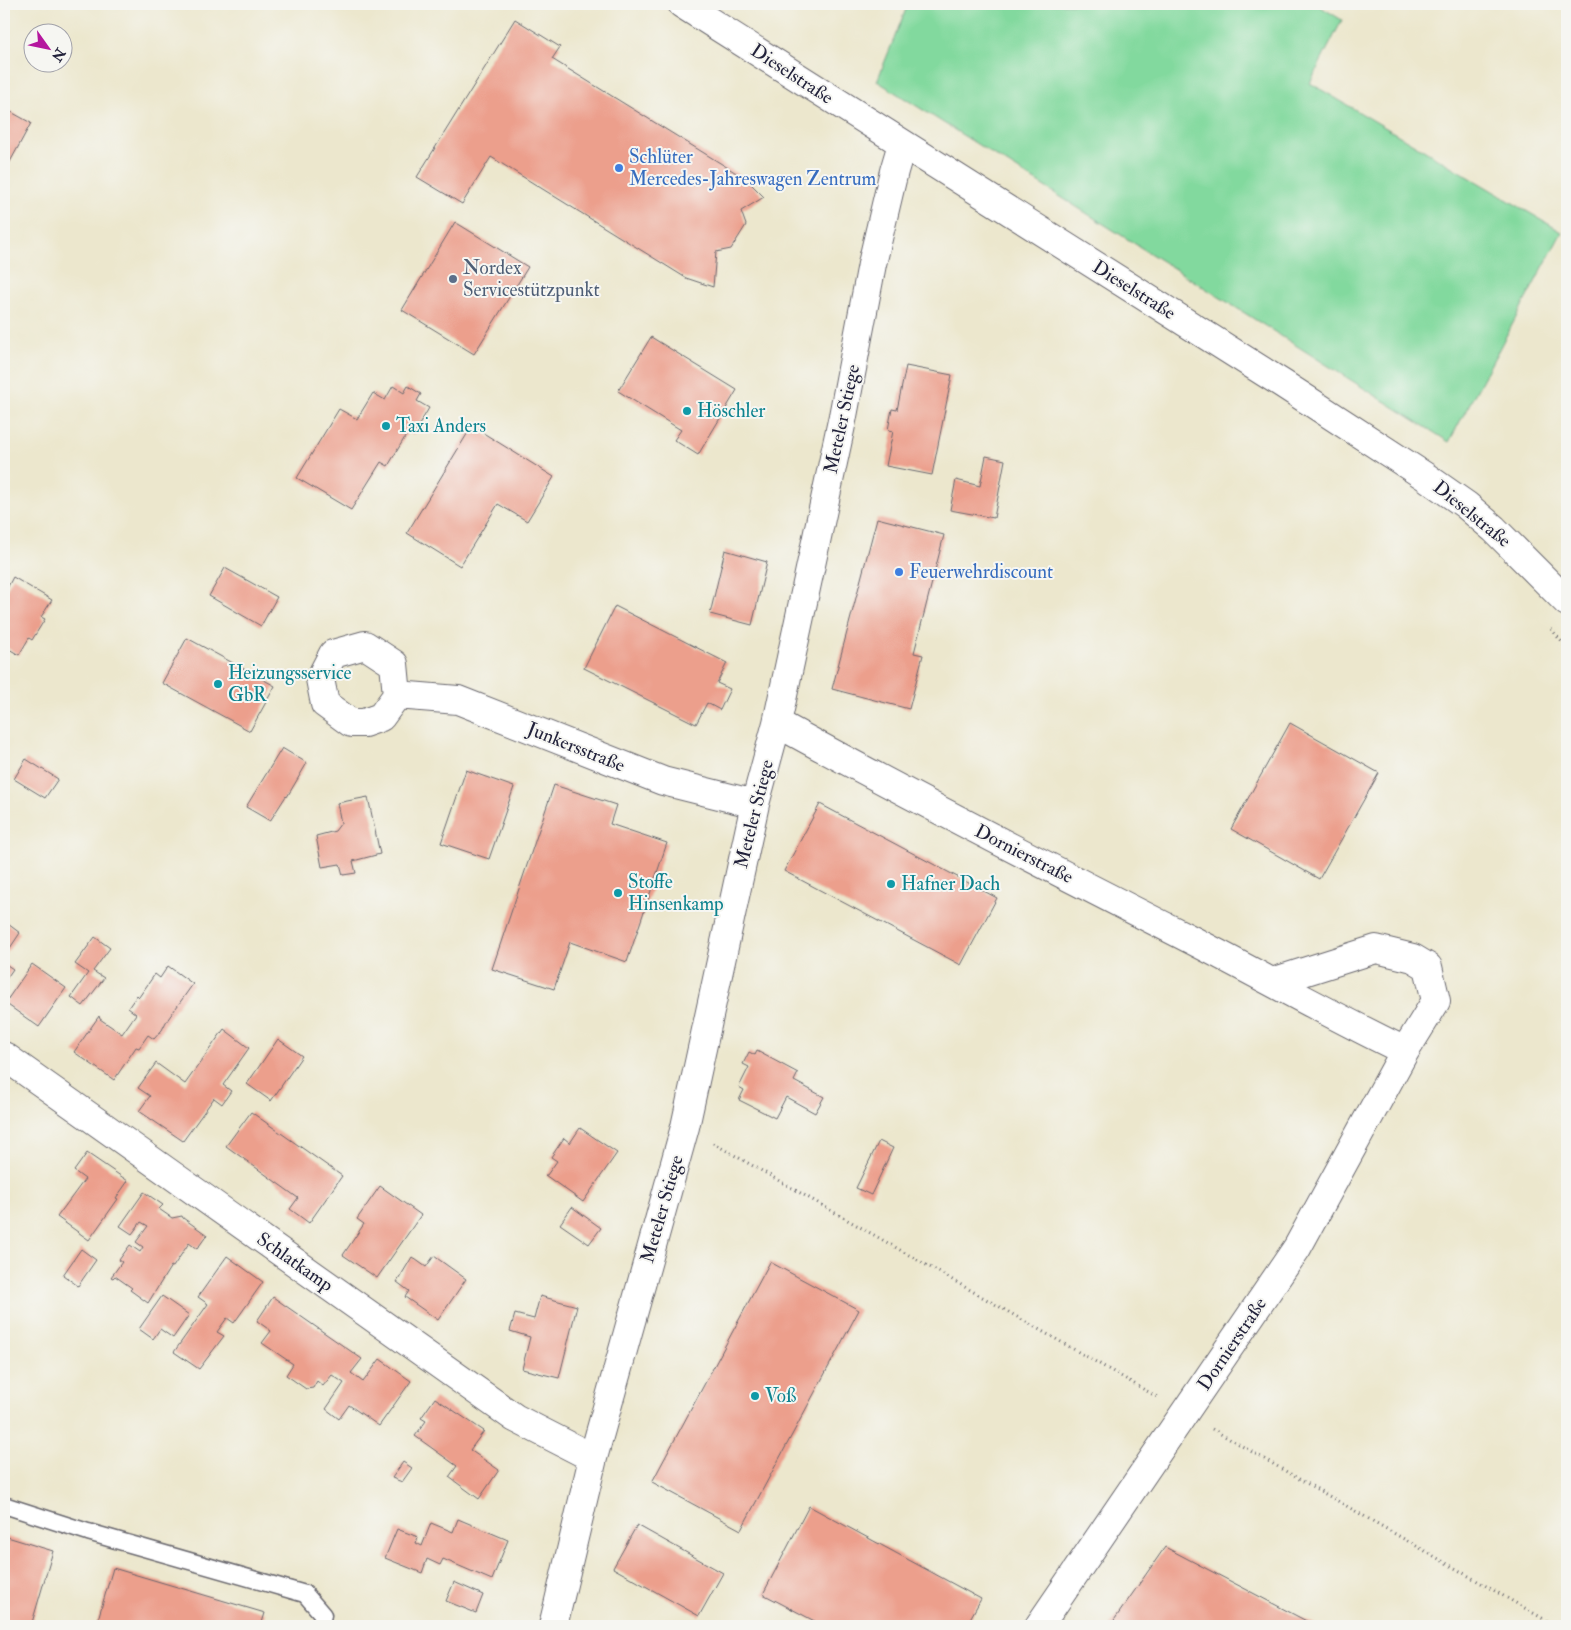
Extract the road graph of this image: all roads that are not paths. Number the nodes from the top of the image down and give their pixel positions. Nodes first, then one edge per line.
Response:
1 (682, 4) edge
2 (902, 144) junction
3 (1567, 602) edge
4 (397, 695) dead end
5 (778, 723) junction
6 (755, 804) junction
7 (1272, 982) junction
8 (1405, 1051) junction
9 (4, 1056) edge
10 (593, 1458) junction
11 (4, 1505) edge
12 (320, 1626) edge
13 (553, 1626) edge
14 (1039, 1626) edge

1 - 2 street, Dieselstraße
2 - 3 street, Dieselstraße
2 - 5 street, Meteler Stiege
4 - 6 street, Junkersstraße
5 - 6 street, Meteler Stiege
5 - 7 street, Dornierstraße
6 - 10 street, Meteler Stiege
7 - 8 street, Dornierstraße
7 - 8 street, Dornierstraße
8 - 14 street, Dornierstraße
9 - 10 street, Schlatkamp
10 - 13 street, Meteler Stiege
11 - 12 lane

